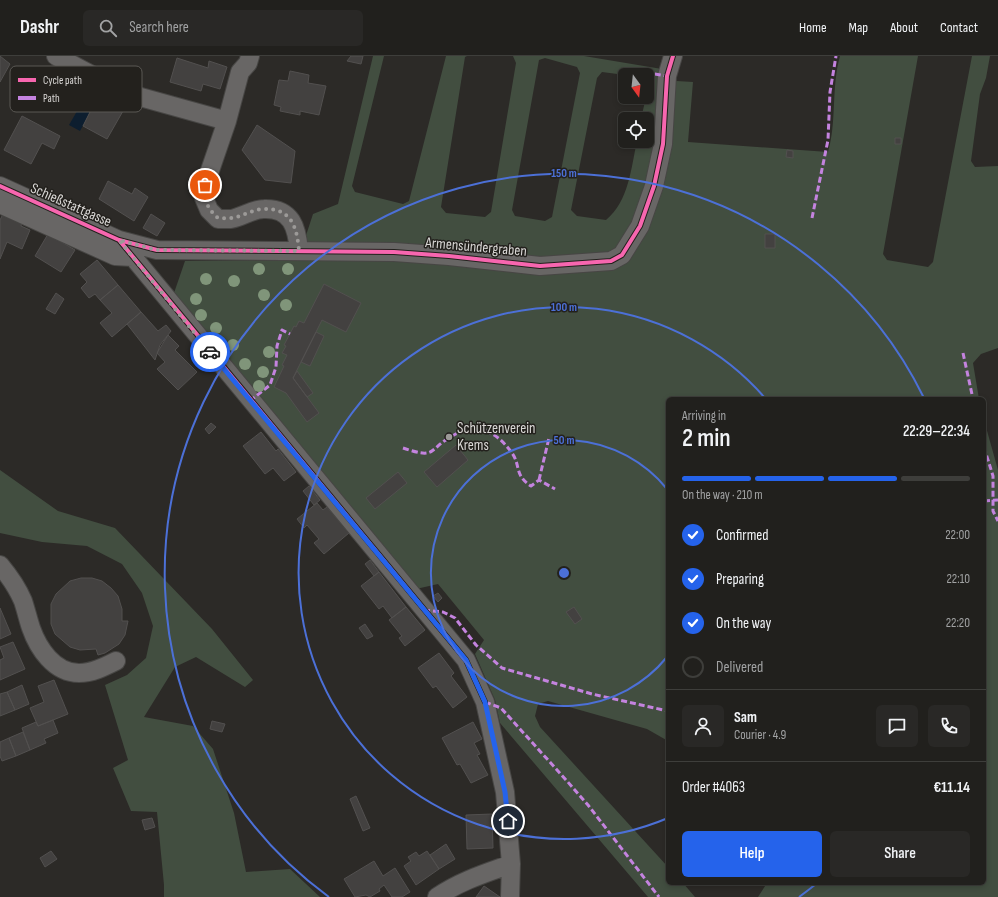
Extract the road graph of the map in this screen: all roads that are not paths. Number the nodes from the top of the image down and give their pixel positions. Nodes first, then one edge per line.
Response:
1 (56, 56) edge
2 (250, 56) edge
3 (673, 56) edge
4 (75, 66) edge
5 (142, 97) edge
6 (227, 121) junction
7 (0, 186) edge
8 (0, 204) edge
9 (119, 240) junction
10 (299, 251) junction
11 (133, 257) junction
12 (0, 565) edge
13 (116, 661) dead end
14 (511, 864) junction
15 (437, 897) edge
16 (510, 897) edge

1 - 4 street
2 - 6 street
3 - 10 street, Armensündergraben
5 - 6 street
6 - 10 street
7 - 9 street, Schießstattgasse
8 - 11 street
9 - 10 street, Armensündergraben
9 - 11 street, Schießstattgasse
11 - 14 street, Schießstattgasse
12 - 13 street
14 - 15 street
14 - 16 street, Schießstattgasse

